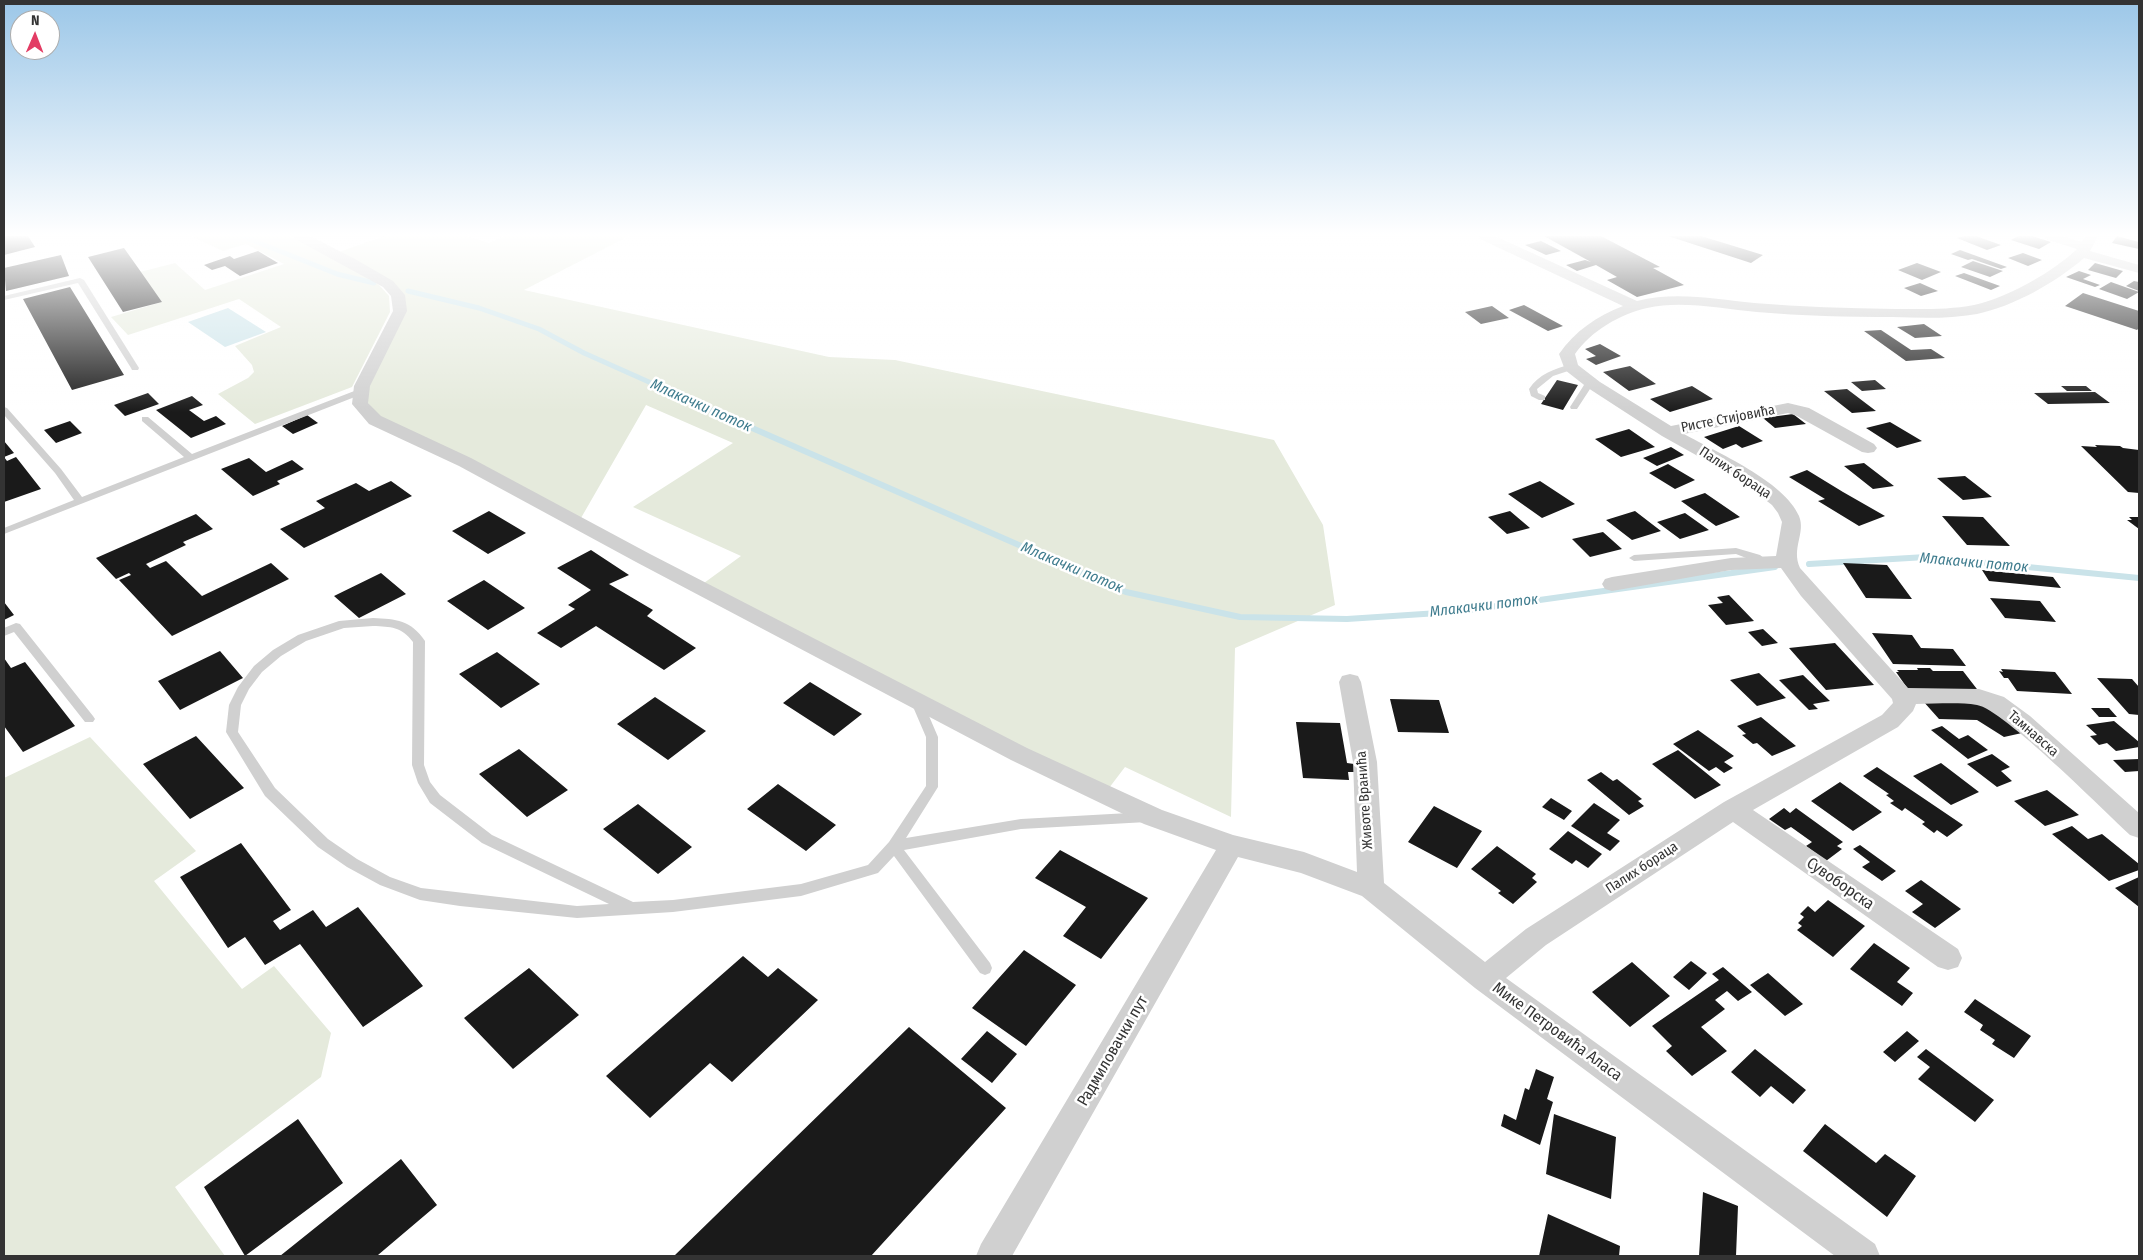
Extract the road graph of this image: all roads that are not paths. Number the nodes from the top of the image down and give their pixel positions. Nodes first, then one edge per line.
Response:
1 (18, 295) edge
2 (89, 295) edge
3 (398, 295) edge
4 (1611, 295) edge
5 (2011, 295) edge
6 (4, 298) edge
7 (1635, 306) junction
8 (1571, 367) junction
9 (136, 368) dead end
10 (1594, 385) junction
11 (362, 391) junction
12 (1542, 398) dead end
13 (1574, 407) dead end
14 (4, 410) edge
15 (144, 419) dead end
16 (1668, 432) junction
17 (1868, 448) dead end
18 (191, 458) junction
19 (80, 501) junction
20 (4, 531) edge
21 (1634, 558) dead end
22 (1764, 562) junction
23 (1788, 562) junction
24 (1612, 584) dead end
25 (4, 632) edge
26 (1350, 682) dead end
27 (1902, 696) junction
28 (917, 702) junction
29 (90, 719) dead end
30 (1733, 809) junction
31 (1153, 817) junction
32 (2139, 828) edge
33 (1232, 845) junction
34 (894, 846) junction
35 (1371, 888) junction
36 (630, 908) junction
37 (1948, 958) dead end
38 (986, 968) dead end
39 (1485, 979) junction
40 (993, 1256) edge
41 (1863, 1256) edge

1 - 6 lane
2 - 9 lane
3 - 11 street
4 - 7 street
5 - 7 street
7 - 8 street
8 - 10 street, Палих бораца
8 - 12 lane
10 - 13 lane
10 - 16 street, Палих бораца
11 - 18 lane
11 - 28 street, Мике Петровића Аласа
14 - 19 lane
15 - 18 lane
16 - 17 street, Ристе Стијовића
16 - 23 street, Палих бораца
18 - 19 lane
19 - 20 lane
21 - 22 lane
22 - 23 street
22 - 24 street
23 - 27 street
25 - 29 lane
26 - 35 street, Животе Вранића
27 - 30 street, Палих бораца
27 - 32 street, Тамнавска
28 - 31 street, Мике Петровића Аласа
28 - 34 lane
30 - 37 street, Сувоборска
30 - 39 street, Палих бораца
31 - 33 street, Мике Петровића Аласа
31 - 34 lane
33 - 35 street, Мике Петровића Аласа
33 - 40 street, Радмиловачки пут
34 - 36 lane
34 - 38 lane
35 - 39 street, Мике Петровића Аласа
36 - 36 lane
39 - 41 street, Мике Петровића Аласа

